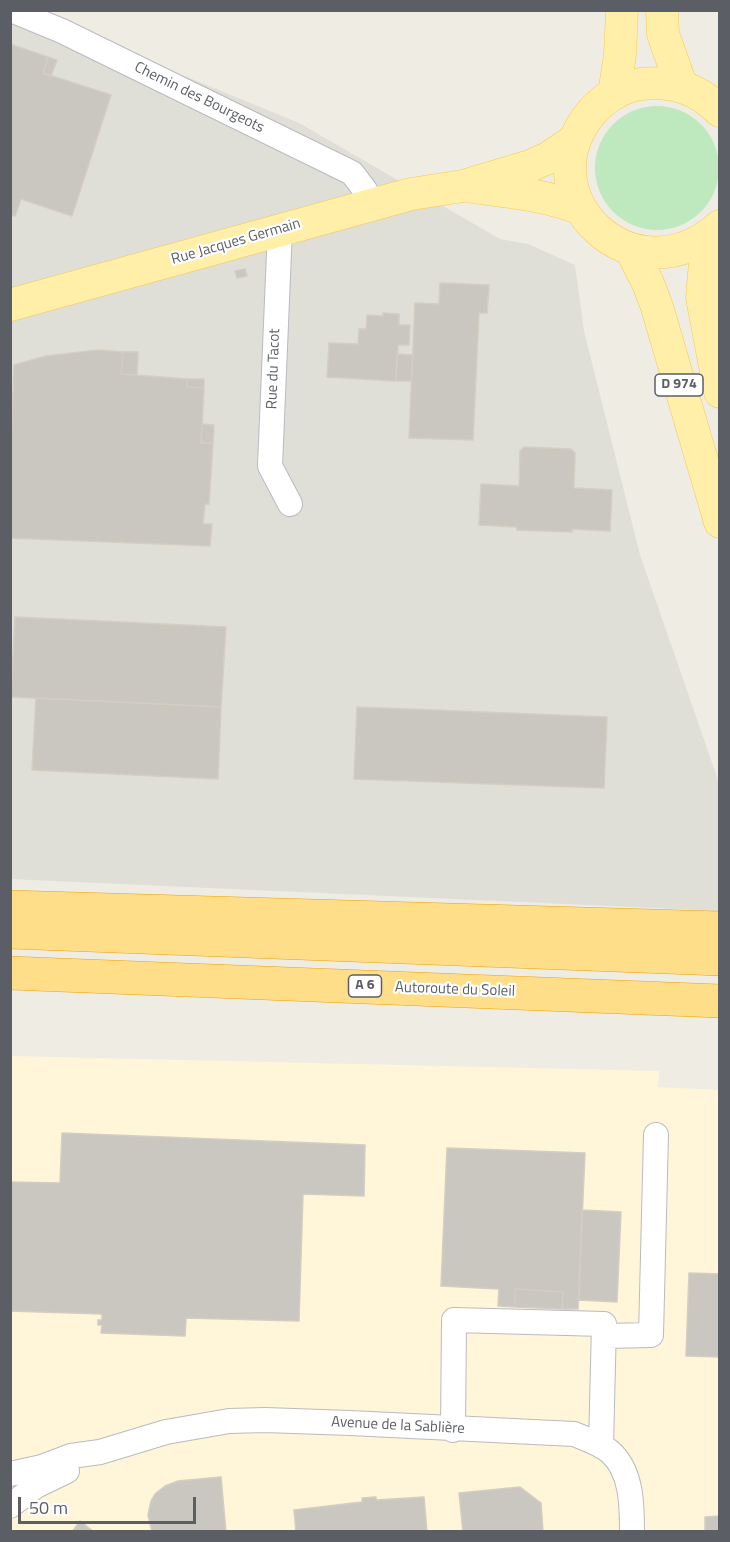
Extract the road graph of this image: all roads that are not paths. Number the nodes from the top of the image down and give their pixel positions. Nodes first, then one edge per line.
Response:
1 (11, 10) edge
2 (622, 10) edge
3 (662, 10) edge
4 (681, 85) junction
5 (614, 93) junction
6 (720, 111) edge
7 (575, 140) junction
8 (463, 186) junction
9 (371, 204) junction
10 (581, 209) junction
11 (280, 230) junction
12 (713, 232) edge
13 (631, 250) junction
14 (10, 305) edge
15 (720, 392) edge
16 (290, 504) dead end
17 (720, 522) edge
18 (10, 907) edge
19 (720, 928) edge
20 (10, 932) edge
21 (720, 959) edge
22 (10, 973) edge
23 (720, 1001) edge
24 (656, 1135) dead end
25 (604, 1336) junction
26 (453, 1430) junction
27 (601, 1446) junction
28 (100, 1452) junction
29 (10, 1474) edge
30 (10, 1506) edge
31 (632, 1532) edge

1 - 9 street, Chemin des Bourgeots
2 - 5 main road
3 - 4 main road
4 - 5 main road
4 - 6 main road
5 - 7 main road
7 - 8 main road, Rue Jacques Germain
7 - 10 main road
8 - 9 main road, Rue Jacques Germain
8 - 10 main road, Rue Jacques Germain
9 - 11 main road, Rue Jacques Germain
10 - 13 main road
11 - 14 main road, Rue Jacques Germain
11 - 16 street, Rue du Tacot
12 - 13 main road
12 - 15 main road, D 974
13 - 17 main road, D 974
18 - 19 highway
20 - 21 highway
22 - 23 highway, Autoroute du Soleil / A 6
24 - 25 street
25 - 26 street
25 - 27 street
26 - 27 street, Avenue de la Sablière
26 - 28 street, Avenue de la Sablière
27 - 31 street, Avenue de la Sablière
28 - 29 street, Avenue de la Sablière
28 - 30 street, Avenue de la Sablière

